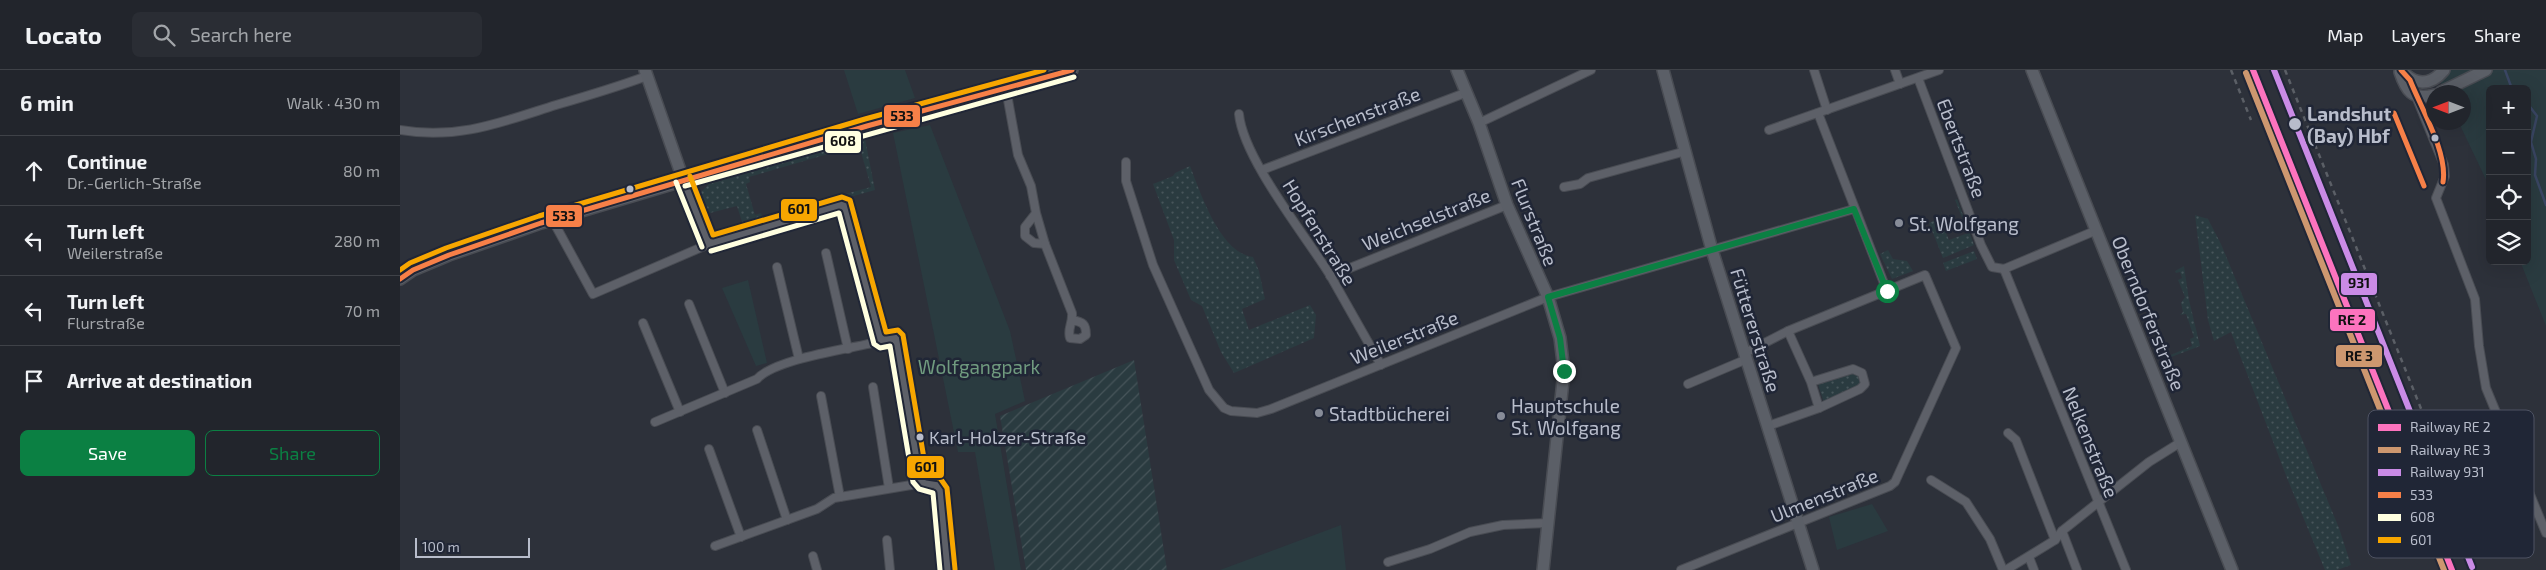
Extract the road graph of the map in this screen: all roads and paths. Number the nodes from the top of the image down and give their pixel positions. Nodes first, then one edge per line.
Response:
1 (1072, 70) edge
2 (1457, 70) edge
3 (1591, 70) edge
4 (1664, 70) edge
5 (1814, 70) edge
6 (1895, 70) edge
7 (1939, 70) edge
8 (2032, 70) edge
9 (2400, 70) edge
10 (2486, 70) edge
11 (646, 73) edge
12 (2441, 73) edge
13 (1918, 78) junction
14 (2410, 80) junction
15 (1900, 84) junction
16 (2457, 85) edge
17 (1006, 89) junction
18 (1465, 93) junction
19 (2426, 95) edge
20 (2416, 96) junction
21 (1827, 110) junction
22 (1818, 113) junction
23 (1239, 114) dead end
24 (1478, 123) junction
25 (400, 130) edge
26 (1769, 130) dead end
27 (1686, 151) junction
28 (1126, 162) dead end
29 (1262, 170) junction
30 (683, 179) junction
31 (1564, 188) dead end
32 (1507, 204) junction
33 (1854, 209) junction
34 (1036, 213) junction
35 (552, 219) junction
36 (2097, 230) junction
37 (709, 244) junction
38 (1045, 244) junction
39 (1712, 250) junction
40 (826, 253) dead end
41 (777, 267) dead end
42 (400, 268) edge
43 (2004, 269) junction
44 (413, 270) junction
45 (1330, 276) junction
46 (400, 279) edge
47 (1887, 291) junction
48 (1548, 297) junction
49 (689, 304) dead end
50 (1072, 320) dead end
51 (643, 323) dead end
52 (1788, 331) junction
53 (881, 341) junction
54 (848, 350) junction
55 (1746, 356) junction
56 (799, 359) junction
57 (1380, 364) junction
58 (1811, 382) junction
59 (1688, 384) dead end
60 (873, 387) dead end
61 (725, 393) junction
62 (821, 396) dead end
63 (1819, 408) junction
64 (2495, 410) edge
65 (680, 412) junction
66 (655, 422) dead end
67 (1768, 426) junction
68 (757, 430) dead end
69 (2008, 433) dead end
70 (2181, 442) junction
71 (709, 449) dead end
72 (1931, 480) dead end
73 (923, 483) junction
74 (889, 488) junction
75 (840, 497) junction
76 (2098, 502) junction
77 (2534, 504) edge
78 (787, 520) junction
79 (1548, 523) junction
80 (1799, 524) junction
81 (2062, 531) junction
82 (2546, 533) edge
83 (740, 537) junction
84 (887, 540) dead end
85 (2055, 540) junction
86 (715, 546) dead end
87 (813, 556) dead end
88 (2029, 557) junction
89 (1702, 561) junction
90 (1388, 562) dead end
91 (817, 570) edge
92 (890, 570) edge
93 (948, 570) edge
94 (1543, 570) edge
95 (1680, 570) edge
96 (1705, 570) edge
97 (1814, 570) edge
98 (2004, 570) edge
99 (2034, 570) edge
100 (2077, 570) edge
101 (2126, 570) edge
102 (2232, 570) edge

1 - 17 main road
2 - 18 main road, Flurstraße
3 - 24 street
4 - 27 main road, Füttererstraße
5 - 21 street
6 - 15 street
7 - 13 street
8 - 36 main road, Oberndorferstraße
9 - 14 main road
9 - 20 main road
10 - 16 main road
11 - 25 street
11 - 30 main road
12 - 14 main road
13 - 15 street
13 - 43 street, Ebertstraße
14 - 20 street
15 - 21 street
17 - 30 main road
17 - 34 street
18 - 24 main road, Flurstraße
18 - 29 street, Kirschenstraße
19 - 20 main road
20 - 64 street
21 - 22 street
22 - 26 street
22 - 33 street
23 - 29 street, Hopfenstraße
24 - 32 main road, Flurstraße
27 - 31 street
27 - 39 main road, Füttererstraße
28 - 57 street, Weilerstraße
29 - 45 street, Hopfenstraße
30 - 35 main road
30 - 37 street
32 - 45 street, Weichselstraße
32 - 48 main road, Flurstraße
33 - 39 street, Weilerstraße
33 - 47 street
34 - 38 street
34 - 38 street
35 - 37 street
35 - 44 main road
36 - 43 street
36 - 70 main road, Oberndorferstraße
37 - 53 street
38 - 50 street
39 - 48 street, Weilerstraße
39 - 55 main road, Füttererstraße
40 - 54 street
41 - 56 street
42 - 44 main road
43 - 76 street, Nelkenstraße
44 - 46 main road
45 - 57 street, Hopfenstraße
47 - 52 street
47 - 80 street, Ulmenstraße
48 - 57 street, Weilerstraße
48 - 79 main road, Flurstraße
49 - 61 street
51 - 65 street
52 - 55 street
52 - 58 street
53 - 54 street
53 - 73 street
54 - 56 street
55 - 59 street
55 - 67 main road, Füttererstraße
56 - 61 street
58 - 63 street
58 - 63 street
60 - 74 street
61 - 65 street
62 - 75 street
63 - 67 street
65 - 66 street
67 - 80 main road, Füttererstraße
68 - 78 street
69 - 85 street
70 - 76 street
70 - 102 main road, Oberndorferstraße
71 - 83 street
72 - 98 street
73 - 74 street
73 - 93 street
74 - 75 street
75 - 78 street
76 - 81 street
76 - 101 street, Nelkenstraße
77 - 82 street
78 - 83 street
79 - 90 street
79 - 94 main road, Flurstraße
80 - 89 street, Ulmenstraße
80 - 97 main road, Füttererstraße
81 - 85 street
81 - 100 street
83 - 86 street
84 - 92 street
85 - 88 street
87 - 91 street
88 - 98 street
88 - 99 street
89 - 95 street, Ulmenstraße
89 - 96 street

